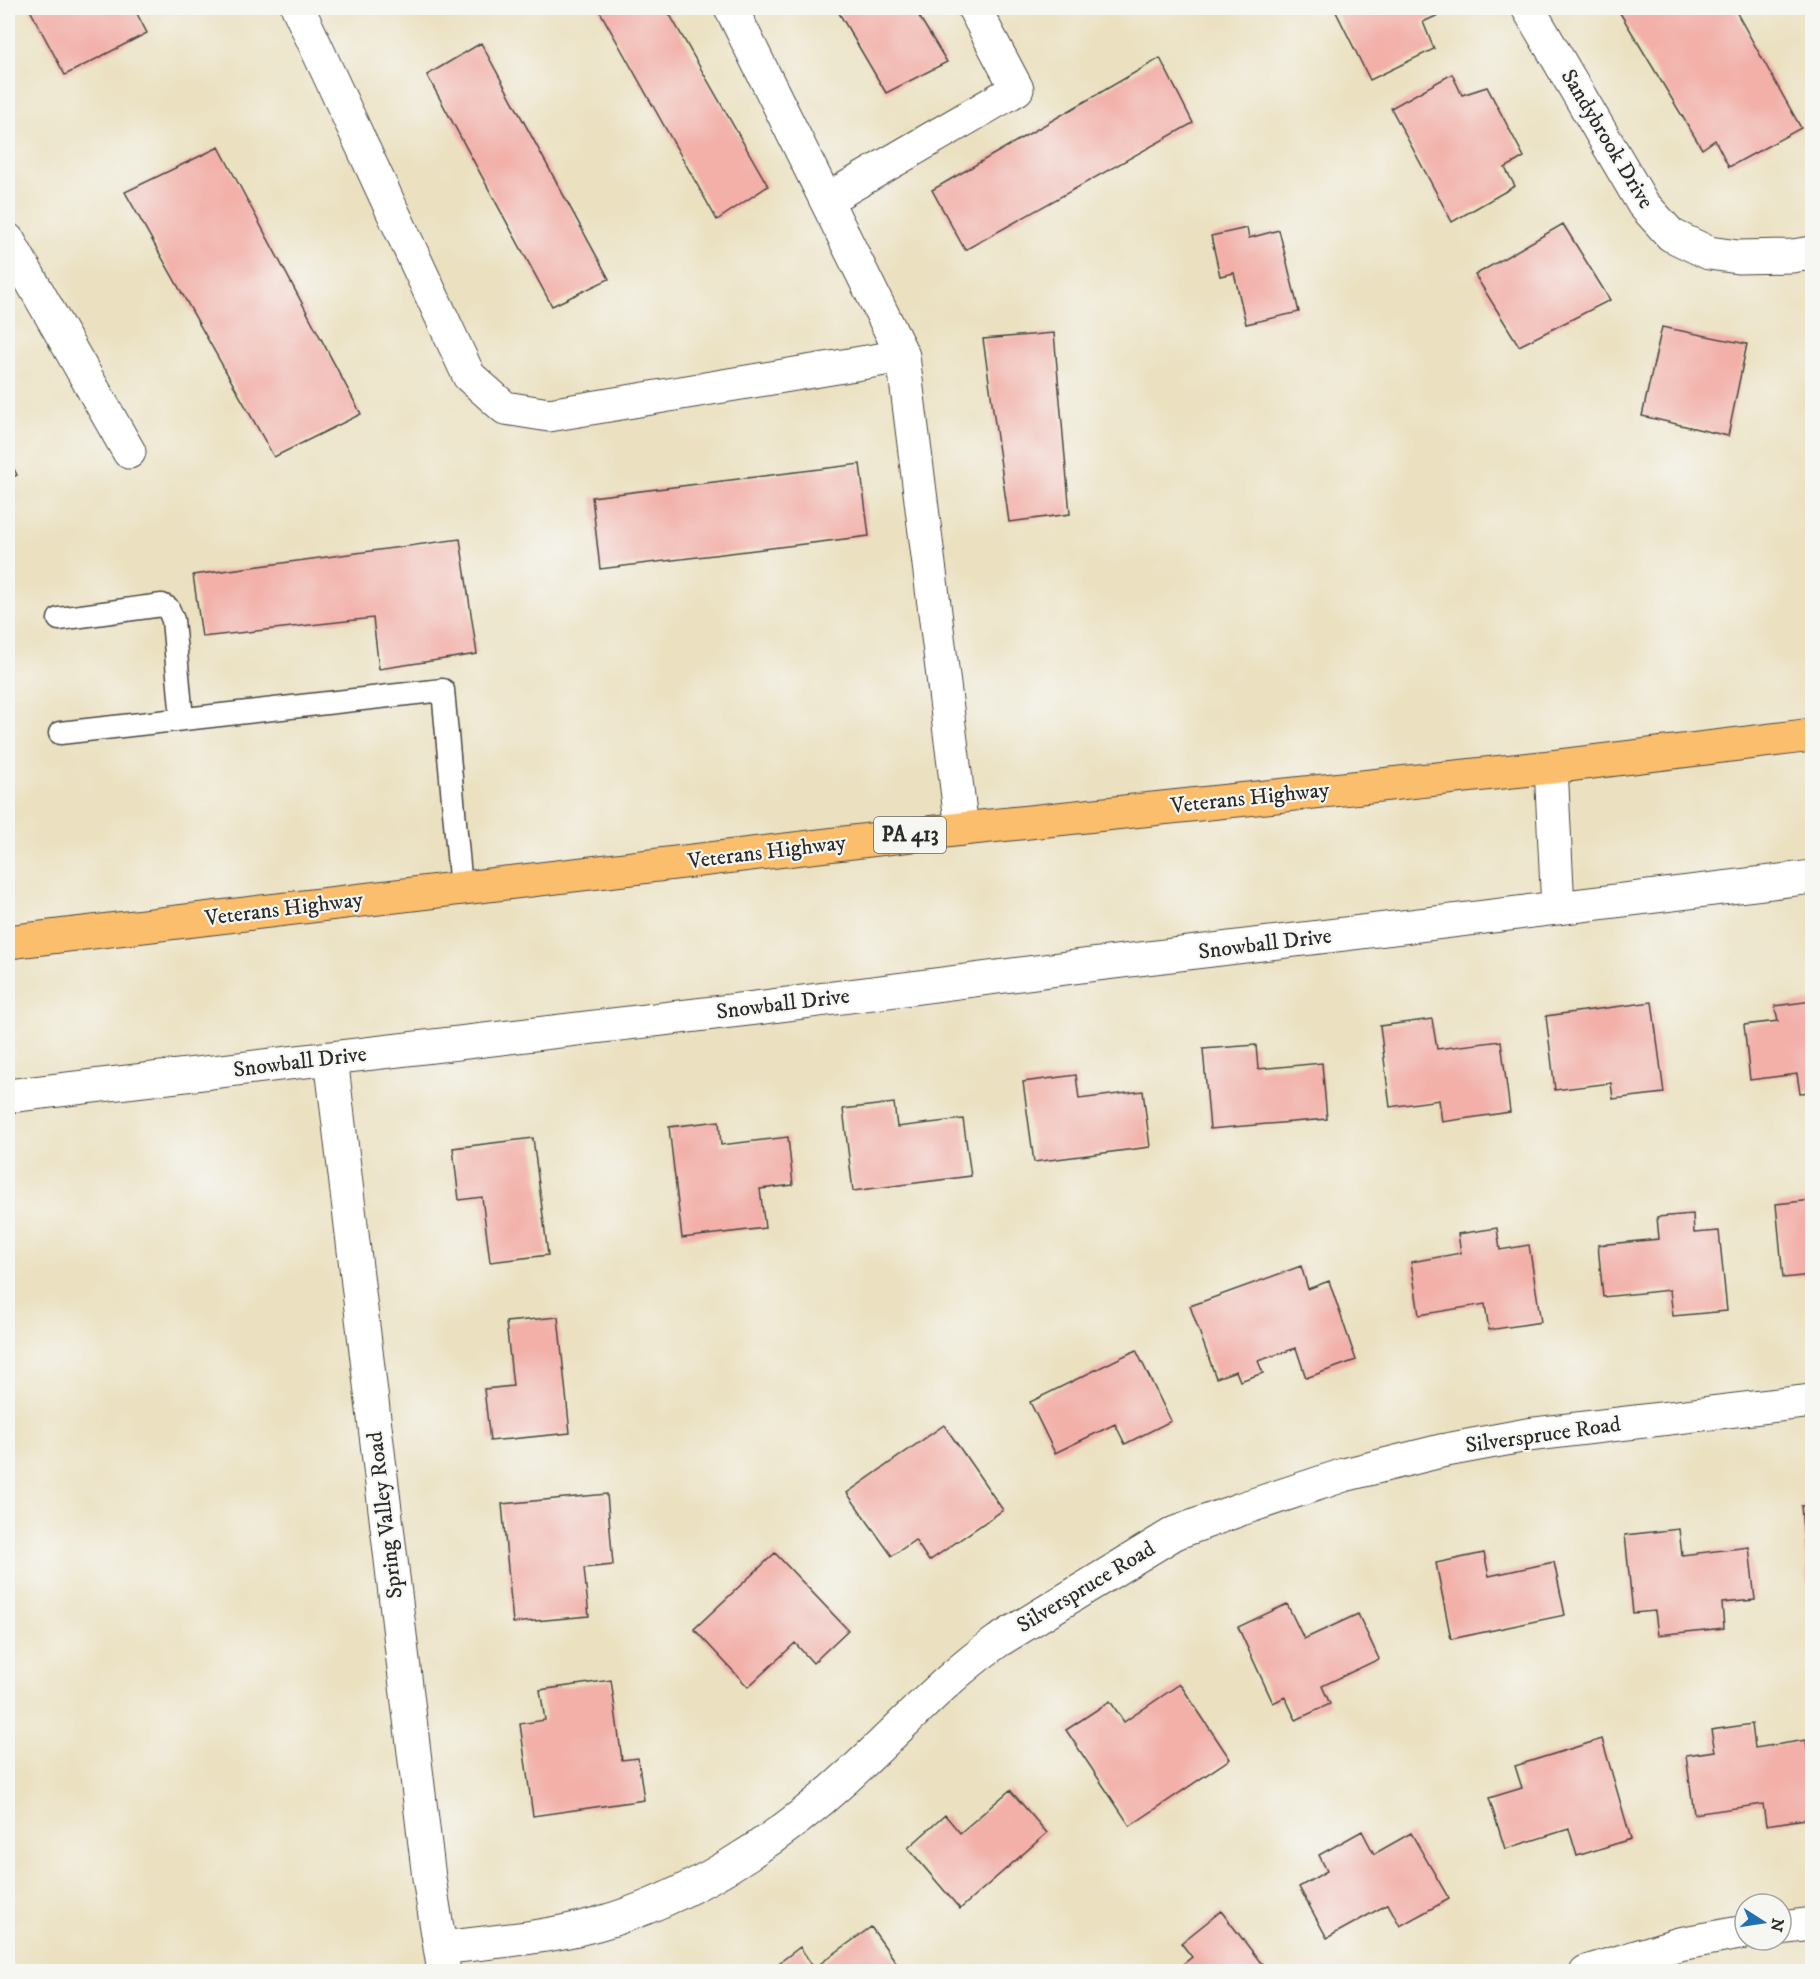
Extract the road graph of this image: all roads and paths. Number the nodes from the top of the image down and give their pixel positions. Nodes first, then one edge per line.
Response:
1 (298, 8) edge
2 (731, 8) edge
3 (975, 8) edge
4 (1528, 8) edge
5 (826, 200) junction
6 (8, 240) edge
7 (1812, 253) edge
8 (903, 356) junction
9 (129, 453) dead end
10 (59, 619) dead end
11 (182, 719) junction
12 (60, 733) dead end
13 (1812, 735) edge
14 (1551, 766) junction
15 (962, 829) junction
16 (1812, 878) edge
17 (461, 888) junction
18 (1558, 908) junction
19 (8, 942) edge
20 (331, 1058) junction
21 (8, 1096) edge
22 (1812, 1401) edge
23 (1812, 1924) edge
24 (1793, 1926) edge
25 (1733, 1934) edge
26 (442, 1960) edge
27 (1586, 1971) edge

1 - 8 street
2 - 5 street
3 - 5 street
4 - 7 street, Sandybrook Drive
5 - 8 street
6 - 9 street
8 - 15 street
10 - 11 lane
11 - 12 lane
11 - 17 lane
13 - 14 main road, Veterans Highway / PA 413
14 - 15 main road, Veterans Highway / PA 413
14 - 18 street
15 - 17 main road, Veterans Highway / PA 413
16 - 18 street, Snowball Drive
17 - 19 main road, Veterans Highway / PA 413
18 - 20 street, Snowball Drive
20 - 21 street, Snowball Drive
20 - 26 street, Spring Valley Road
22 - 26 street, Silverspruce Road
23 - 24 street
25 - 27 street

